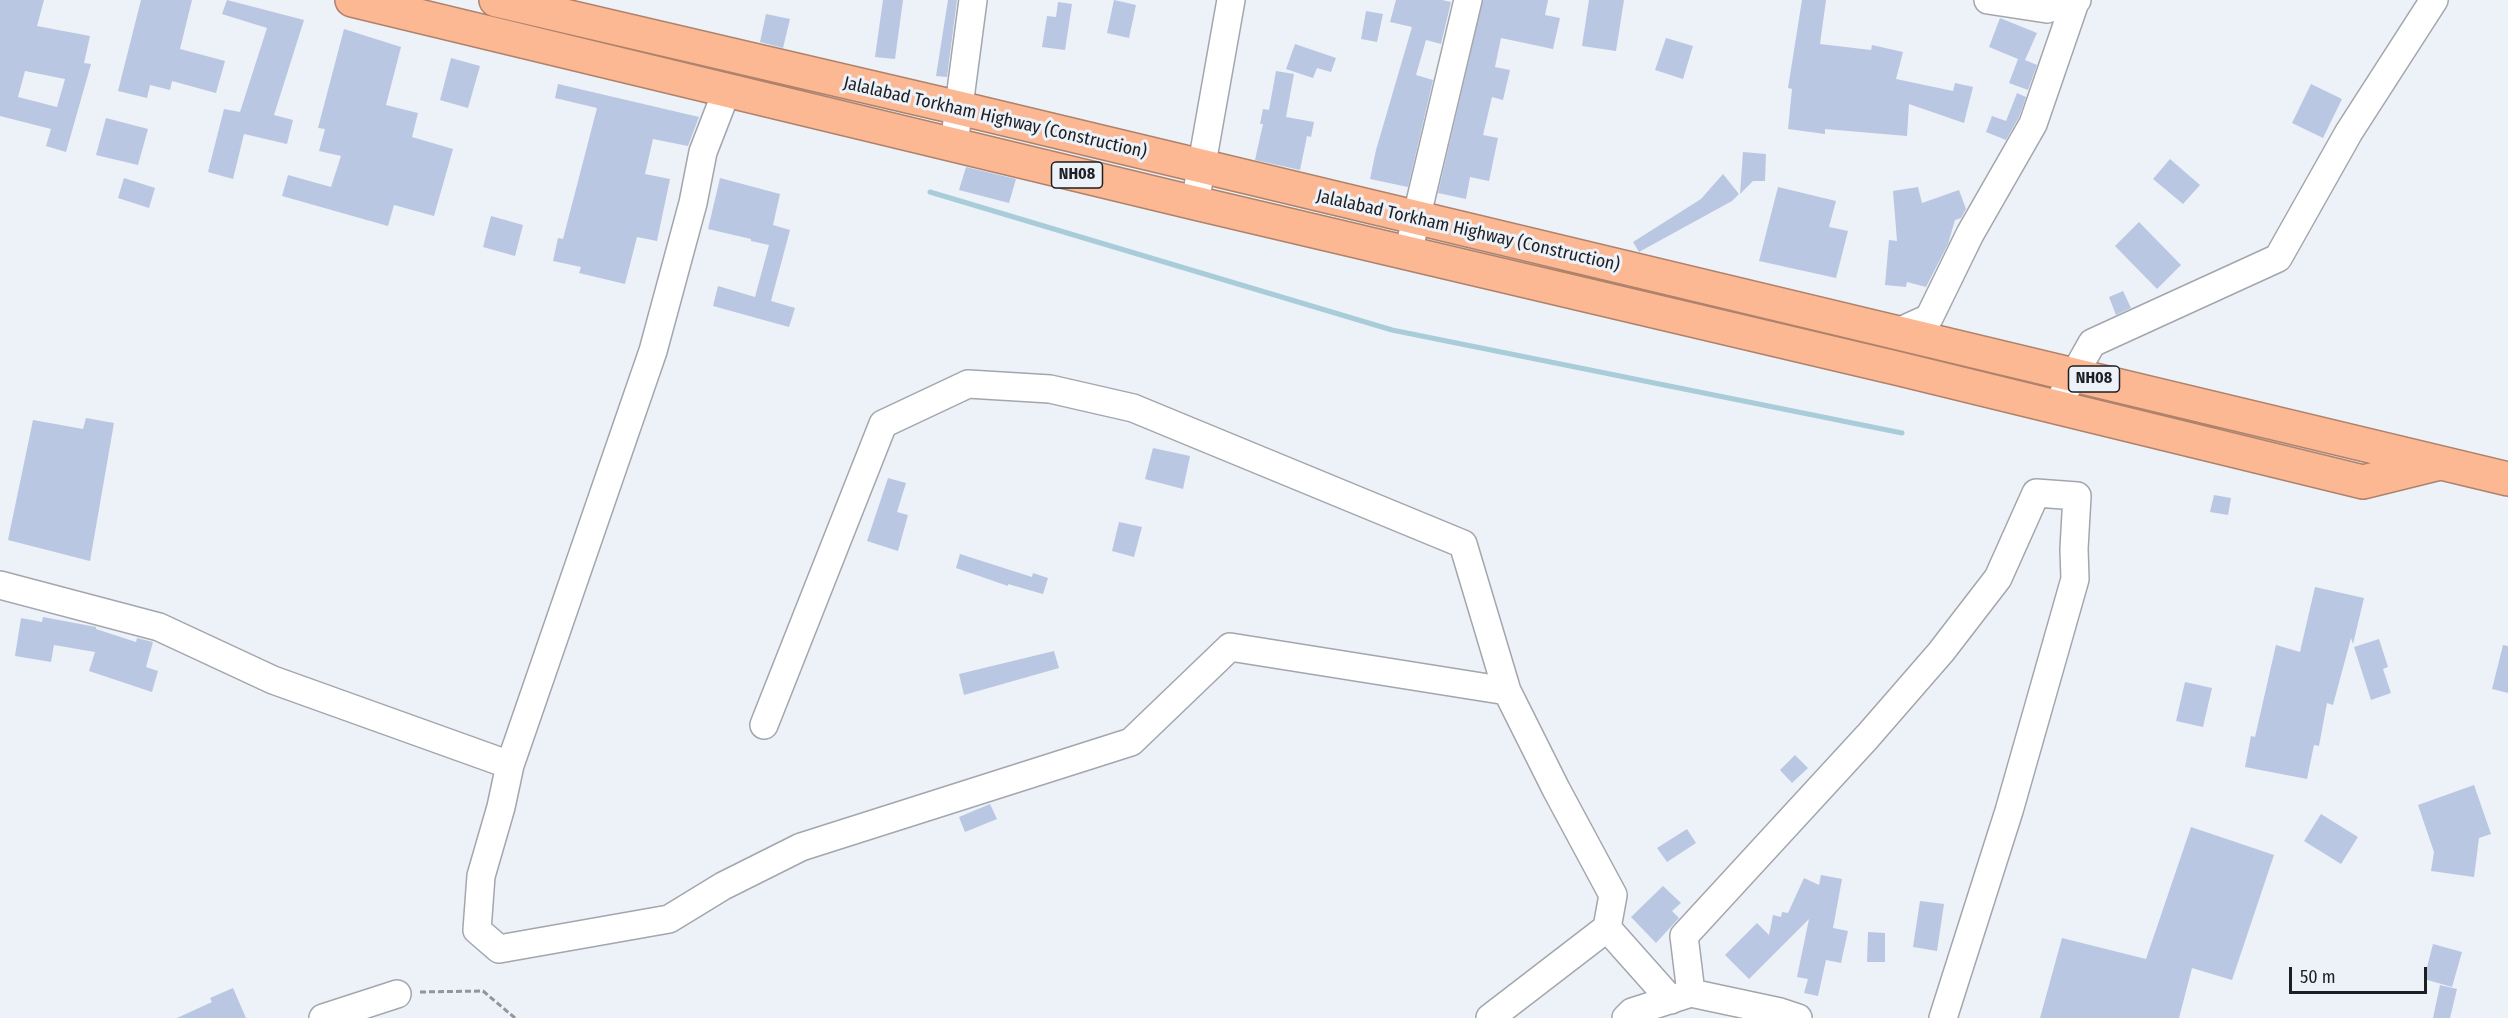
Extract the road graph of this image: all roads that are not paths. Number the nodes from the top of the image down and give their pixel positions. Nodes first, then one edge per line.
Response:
1 (496, 0) edge
2 (973, 0) edge
3 (1231, 0) edge
4 (1468, 0) edge
5 (1988, 0) edge
6 (2434, 0) edge
7 (2076, 1) edge
8 (365, 2) edge
9 (727, 90) junction
10 (959, 108) junction
11 (954, 144) junction
12 (1201, 167) junction
13 (1195, 203) junction
14 (1415, 218) junction
15 (1408, 254) junction
16 (1747, 297) junction
17 (1898, 332) junction
18 (1803, 346) junction
19 (2074, 375) junction
20 (2056, 407) junction
21 (2440, 463) junction
22 (2508, 479) edge
23 (0, 585) edge
24 (1507, 691) junction
25 (764, 725) dead end
26 (510, 765) junction
27 (1607, 928) junction
28 (397, 994) road end
29 (1681, 996) junction
30 (323, 1018) edge
31 (1490, 1018) edge
32 (1626, 1018) edge
33 (1798, 1018) edge
34 (1944, 1018) edge

1 - 10 highway, Jalalabad Torkham Highway (Construction) / NH08
2 - 10 street
3 - 12 street
4 - 14 street
5 - 7 street
6 - 19 street
7 - 17 street
8 - 9 highway, NH08
9 - 11 highway, NH08
9 - 26 street
10 - 11 street
10 - 12 highway, Jalalabad Torkham Highway (Construction) / NH08
11 - 13 highway, NH08
12 - 13 street
12 - 14 highway, Jalalabad Torkham Highway (Construction) / NH08
13 - 15 highway, NH08
14 - 15 street
14 - 16 highway, Jalalabad Torkham Highway (Construction) / NH08
15 - 18 highway, NH08
16 - 17 highway, Jalalabad Torkham Highway (Construction) / NH08
16 - 18 highway, NH08
17 - 19 highway, Jalalabad Torkham Highway (Construction) / NH08
18 - 20 highway, NH08
19 - 20 street
19 - 21 highway, Jalalabad Torkham Highway (Construction) / NH08
20 - 21 highway, NH08
21 - 22 highway, NH08
23 - 26 street
24 - 25 street
24 - 26 street
24 - 27 street
27 - 29 street
27 - 31 street
28 - 30 street
29 - 32 street
29 - 33 street
29 - 34 street

